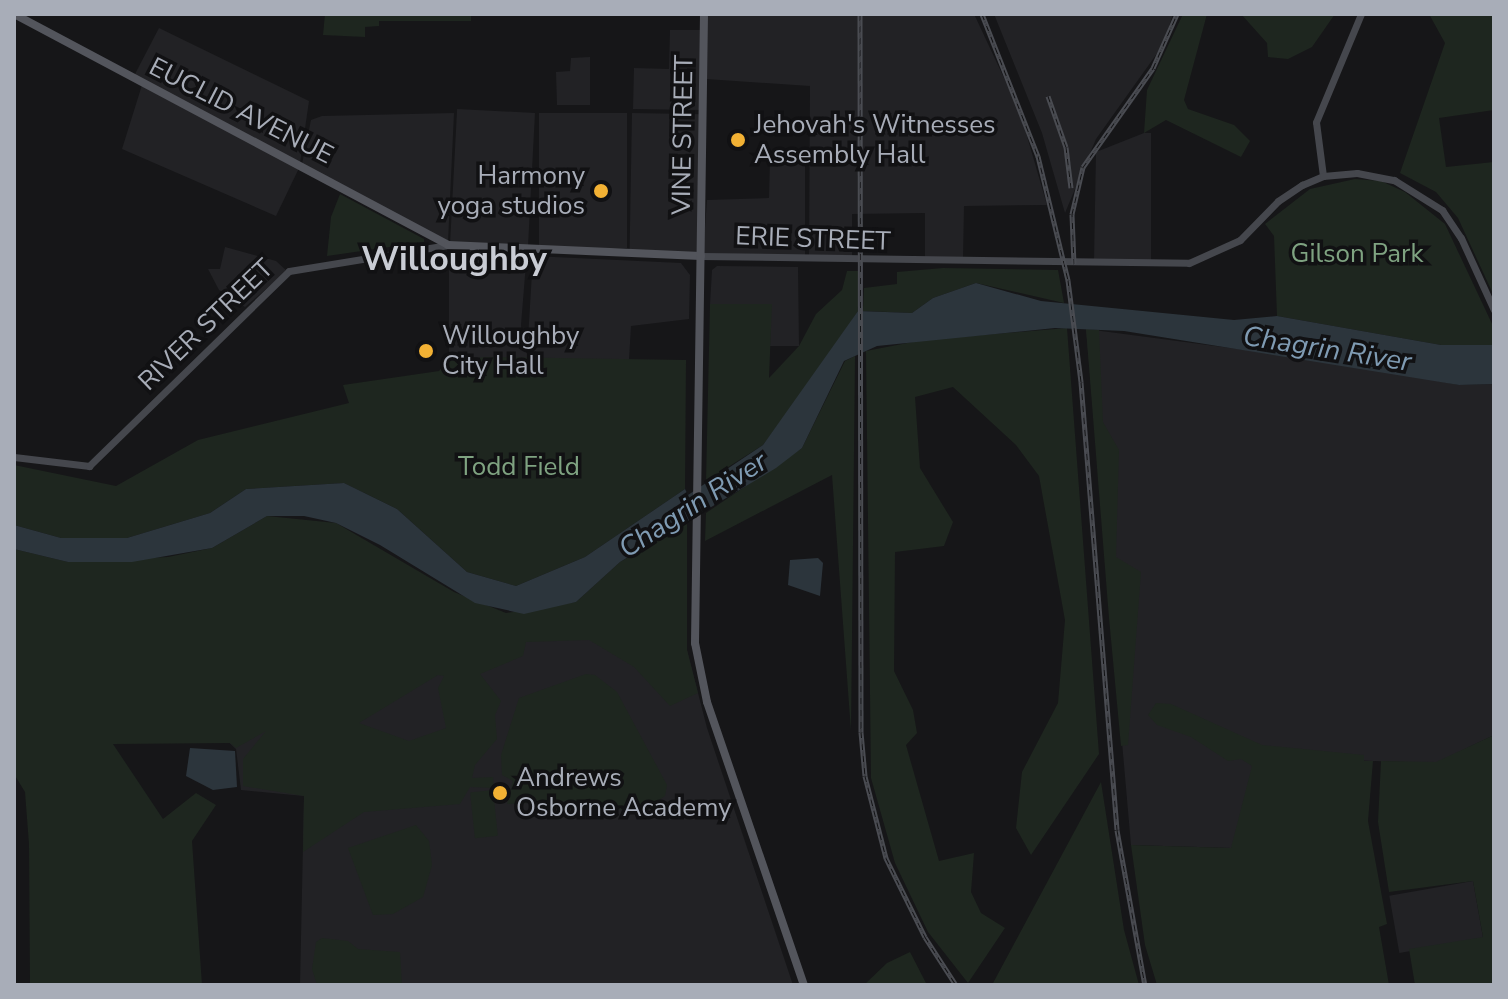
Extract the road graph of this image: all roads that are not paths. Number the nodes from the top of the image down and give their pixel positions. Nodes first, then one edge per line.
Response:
1 (14, 14) edge
2 (704, 14) edge
3 (1361, 14) edge
4 (1323, 176) junction
5 (429, 233) junction
6 (448, 245) junction
7 (427, 248) junction
8 (701, 256) junction
9 (1494, 310) edge
10 (14, 457) edge
11 (804, 985) edge

1 - 5 main road, EUCLID AVENUE
2 - 8 main road, VINE STREET
3 - 4 street
4 - 8 street, ERIE STREET
4 - 9 street
5 - 6 main road, EUCLID AVENUE
5 - 7 street
6 - 7 street, RIVER STREET
6 - 8 main road, ERIE STREET
7 - 10 street, RIVER STREET
8 - 11 main road, VINE STREET

